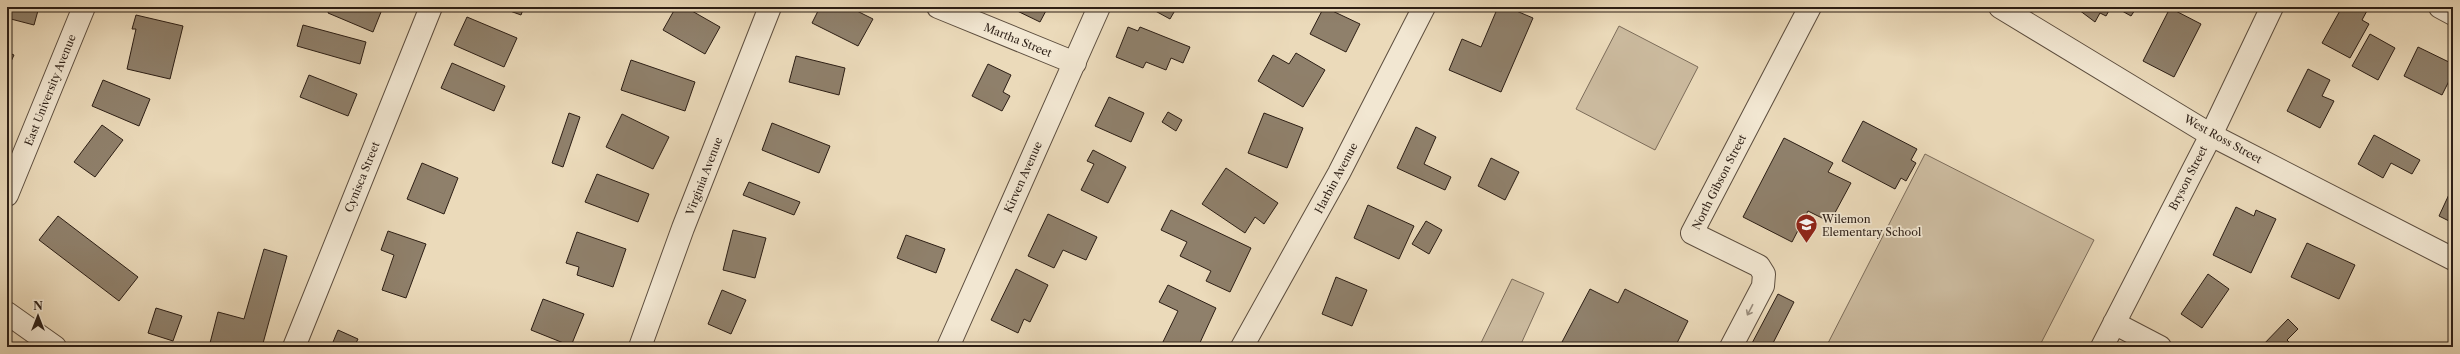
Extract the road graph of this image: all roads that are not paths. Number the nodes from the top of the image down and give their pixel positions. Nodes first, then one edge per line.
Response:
1 (84, 7) edge
2 (431, 7) edge
3 (770, 7) edge
4 (938, 7) edge
5 (1099, 7) edge
6 (1424, 7) edge
7 (1810, 7) edge
8 (2000, 7) edge
9 (2272, 7) edge
10 (2440, 7) edge
11 (2453, 14) edge
12 (1076, 63) junction
13 (2210, 135) junction
14 (7, 195) edge
15 (2453, 259) edge
16 (7, 313) edge
17 (2114, 323) junction
18 (55, 347) edge
19 (294, 347) edge
20 (640, 347) edge
21 (948, 347) edge
22 (1242, 347) edge
23 (1731, 347) edge
24 (2102, 347) edge
25 (2160, 347) edge

1 - 14 street, East University Avenue
2 - 19 street, Cynisca Street
3 - 20 street, Virginia Avenue
4 - 12 street, Martha Street
5 - 12 street, Kirven Avenue
6 - 22 street, Harbin Avenue
7 -> 23 street, North Gibson Street
8 - 13 street, West Ross Street
9 - 13 street, Bryson Street
10 - 11 street
12 - 21 street, Kirven Avenue
13 - 15 street, West Ross Street
13 - 17 street, Bryson Street
16 - 18 street
17 - 24 street, Bryson Street
17 - 25 street

